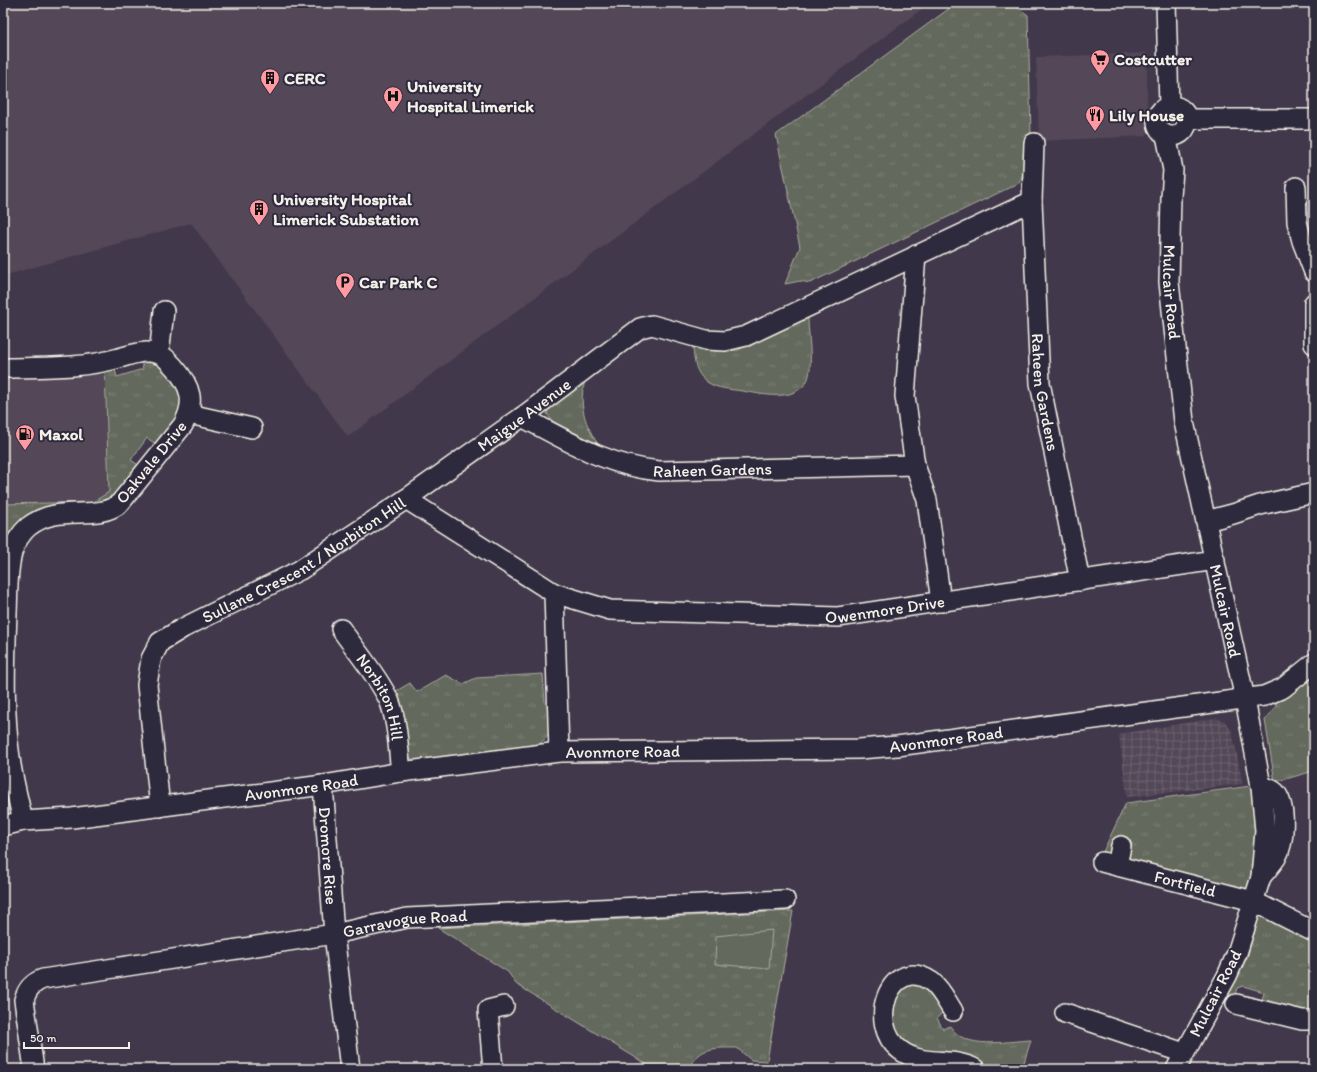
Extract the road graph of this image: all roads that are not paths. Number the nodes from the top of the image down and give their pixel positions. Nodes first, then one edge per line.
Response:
1 (1171, 4) edge
2 (1169, 106) junction
3 (1314, 119) edge
4 (1179, 128) junction
5 (1034, 143) dead end
6 (1296, 187) dead end
7 (1032, 201) junction
8 (916, 255) junction
9 (1314, 272) edge
10 (1314, 303) edge
11 (164, 311) dead end
12 (1314, 344) edge
13 (159, 354) junction
14 (3, 368) edge
15 (189, 414) junction
16 (522, 417) junction
17 (252, 428) dead end
18 (915, 465) junction
19 (1314, 493) edge
20 (406, 498) junction
21 (1206, 521) junction
22 (1215, 560) junction
23 (1080, 581) junction
24 (554, 593) junction
25 (941, 602) junction
26 (341, 629) dead end
27 (1314, 663) edge
28 (1245, 699) junction
29 (559, 752) junction
30 (401, 772) junction
31 (323, 785) junction
32 (160, 806) junction
33 (23, 821) junction
34 (3, 826) edge
35 (1121, 846) dead end
36 (785, 900) dead end
37 (1253, 901) junction
38 (1314, 932) edge
39 (334, 934) junction
40 (1236, 1004) dead end
41 (504, 1006) dead end
42 (953, 1012) dead end
43 (1065, 1013) dead end
44 (1314, 1020) edge
45 (1180, 1061) edge
46 (34, 1069) edge
47 (350, 1069) edge
48 (493, 1069) edge
49 (975, 1069) edge

1 - 2 street
2 - 4 street
2 - 4 street
3 - 4 street
4 - 21 street, Mulcair Road
5 - 7 street, Raheen Gardens
6 - 9 street
7 - 8 street
7 - 23 street, Raheen Gardens
8 - 16 street, Maigue Avenue
8 - 18 street
10 - 12 street
11 - 13 street
13 - 14 street
13 - 15 street, Oakvale Drive
15 - 17 street, Oakvale Drive
15 - 33 street, Oakvale Drive
16 - 18 street, Raheen Gardens
16 - 20 street, Maigue Avenue
18 - 25 street
19 - 21 street
20 - 24 street, Sullane Crescent / Norbiton Hill
20 - 32 street, Sullane Crescent / Norbiton Hill
21 - 22 street, Mulcair Road
22 - 23 street, Owenmore Drive
22 - 28 street, Mulcair Road
23 - 25 street, Owenmore Drive
24 - 25 street, Owenmore Drive
24 - 29 street
26 - 30 street, Norbiton Hill
27 - 28 street, Avonmore Road
28 - 29 street, Avonmore Road
28 - 37 street, Mulcair Road
29 - 30 street, Avonmore Road
30 - 31 street, Avonmore Road
31 - 32 street, Avonmore Road
31 - 39 street, Dromore Rise
32 - 33 street, Avonmore Road
33 - 34 street, Avonmore Road
35 - 37 street, Fortfield
36 - 39 street, Garravogue Road
37 - 38 street, Fortfield
37 - 45 street, Mulcair Road
39 - 46 street, Garravogue Road
39 - 47 street, Dromore Rise
40 - 44 street
41 - 48 street
42 - 49 street
43 - 45 street

